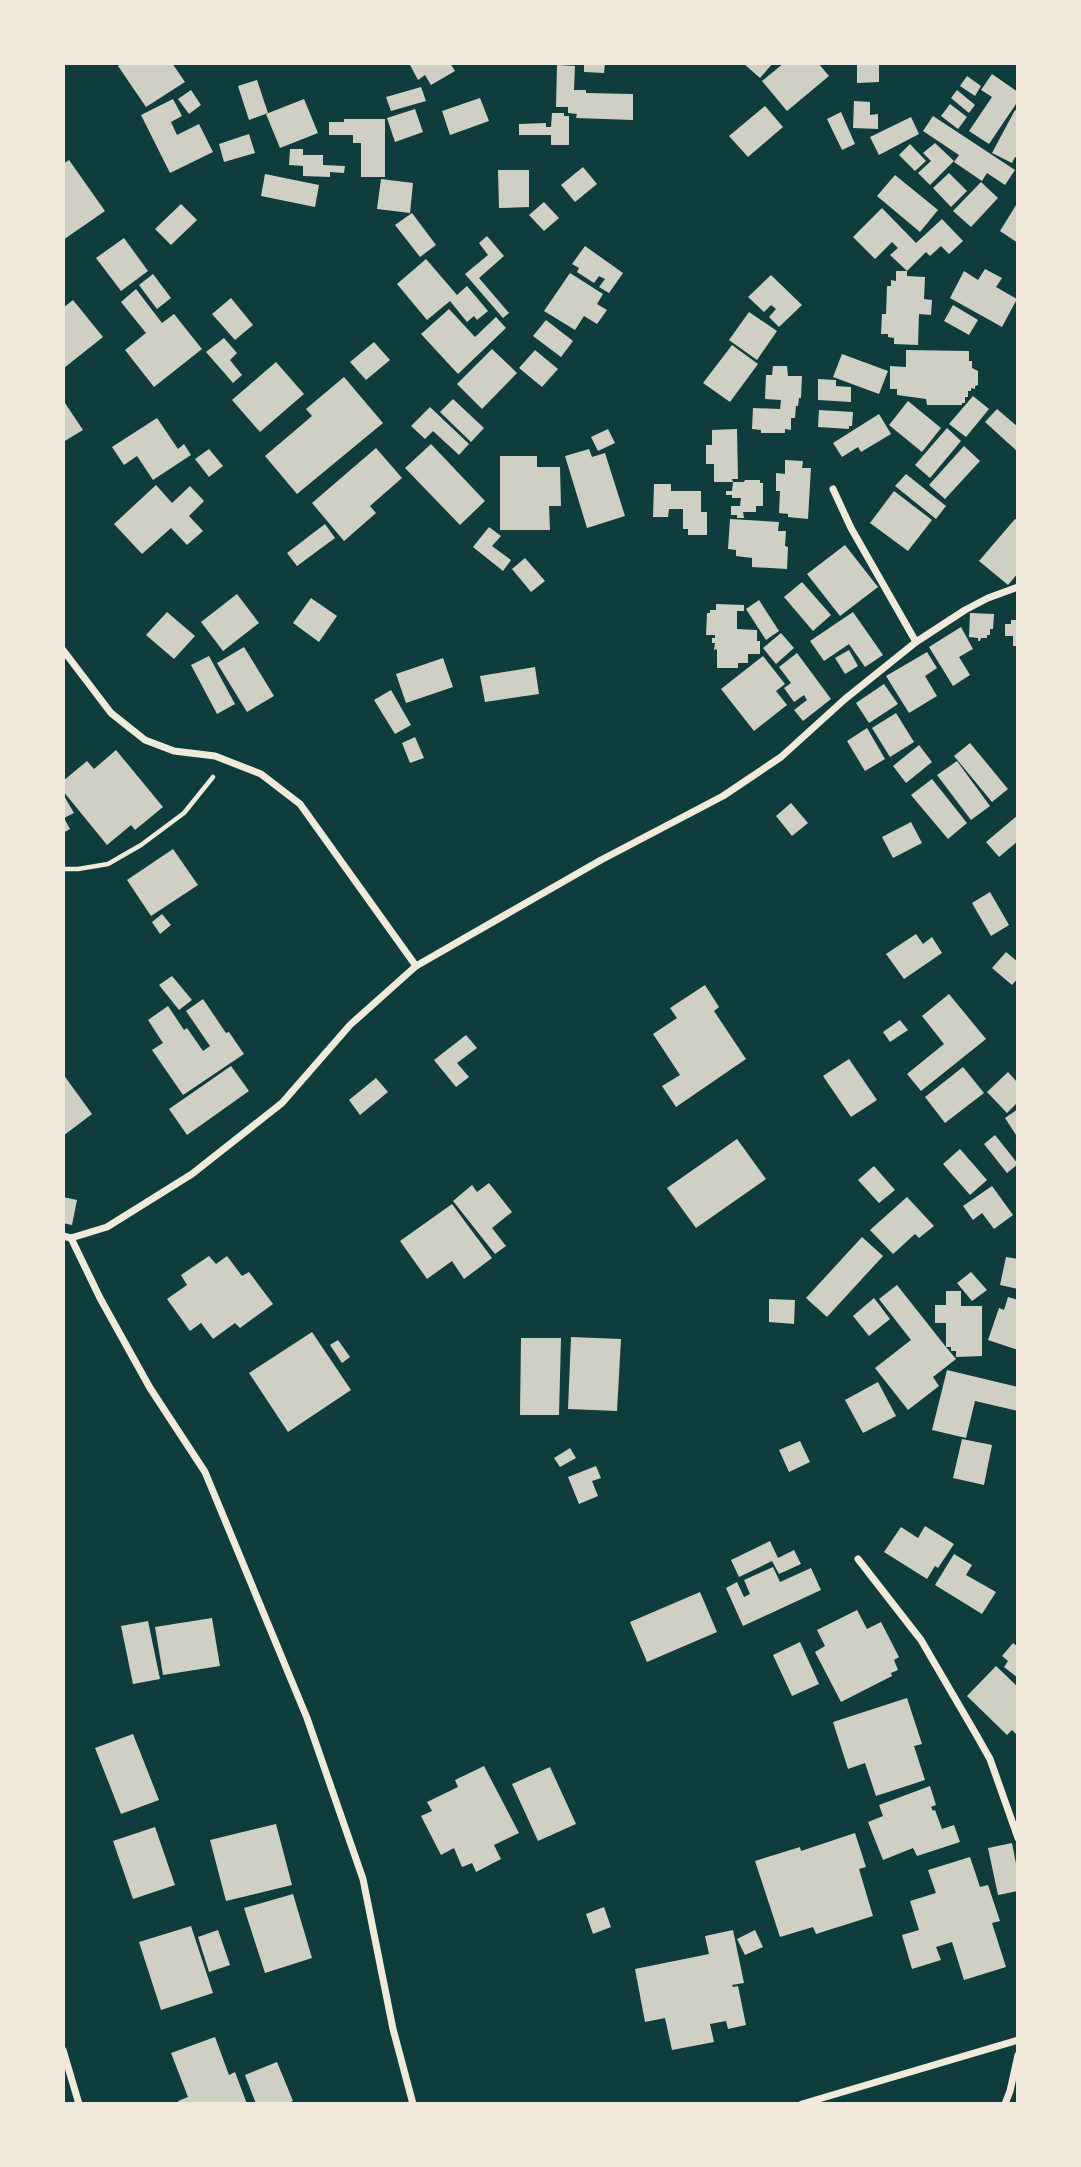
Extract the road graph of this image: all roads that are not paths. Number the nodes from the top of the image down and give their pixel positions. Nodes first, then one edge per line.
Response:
1 (833, 489) dead end
2 (1018, 587) edge
3 (916, 642) junction
4 (63, 650) edge
5 (416, 966) junction
6 (67, 1237) edge
7 (858, 1559) dead end
8 (1018, 1838) edge
9 (1018, 2040) edge
10 (63, 2050) edge
11 (1018, 2055) edge
12 (79, 2104) edge
13 (413, 2104) edge
14 (802, 2104) edge
15 (1005, 2104) edge

1 - 3 street
2 - 3 street
3 - 5 street
4 - 5 street
5 - 6 street
6 - 13 street
7 - 8 street
9 - 14 street
10 - 12 street
11 - 15 street

